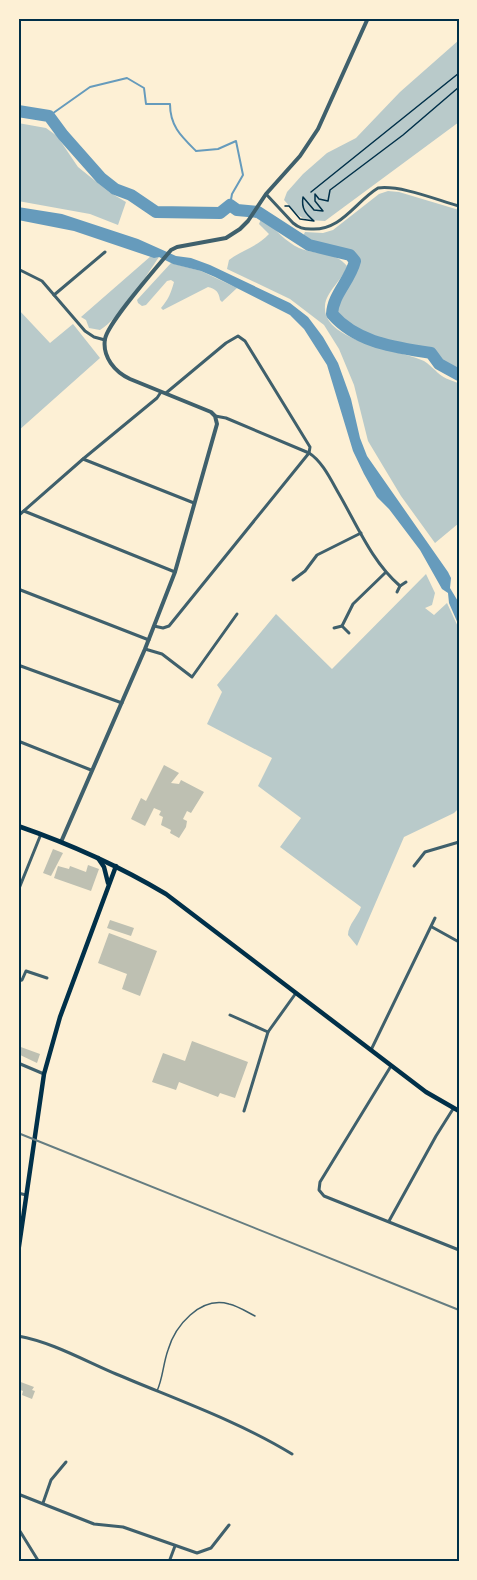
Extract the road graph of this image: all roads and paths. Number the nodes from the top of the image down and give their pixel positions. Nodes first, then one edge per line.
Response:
1 (368, 18) edge
2 (459, 73) edge
3 (459, 87) edge
4 (311, 192) dead end
5 (266, 194) junction
6 (278, 206) junction
7 (459, 206) edge
8 (105, 252) dead end
9 (18, 268) edge
10 (54, 295) junction
11 (105, 340) junction
12 (161, 392) junction
13 (166, 393) junction
14 (215, 416) junction
15 (309, 453) junction
16 (83, 459) junction
17 (194, 502) junction
18 (24, 511) junction
19 (18, 516) edge
20 (362, 533) junction
21 (175, 572) junction
22 (385, 573) junction
23 (293, 580) dead end
24 (406, 582) dead end
25 (400, 586) junction
26 (18, 589) edge
27 (397, 592) dead end
28 (237, 614) dead end
29 (154, 626) junction
30 (342, 626) junction
31 (334, 628) dead end
32 (349, 633) dead end
33 (149, 640) junction
34 (145, 650) junction
35 (18, 665) edge
36 (122, 703) junction
37 (18, 741) edge
38 (91, 770) junction
39 (18, 826) edge
40 (41, 834) junction
41 (61, 842) junction
42 (459, 842) edge
43 (96, 856) junction
44 (116, 866) junction
45 (414, 866) dead end
46 (108, 884) junction
47 (18, 891) edge
48 (435, 918) dead end
49 (431, 927) junction
50 (459, 942) edge
51 (47, 978) dead end
52 (18, 981) edge
53 (296, 993) junction
54 (230, 1015) dead end
55 (268, 1032) junction
56 (371, 1050) junction
57 (18, 1063) edge
58 (391, 1065) junction
59 (44, 1074) junction
60 (453, 1109) junction
61 (244, 1111) dead end
62 (459, 1111) edge
63 (18, 1193) edge
64 (26, 1195) junction
65 (389, 1221) junction
66 (459, 1250) edge
67 (18, 1253) edge
68 (255, 1316) dead end
69 (18, 1336) edge
70 (157, 1391) junction
71 (292, 1454) dead end
72 (66, 1462) dead end
73 (18, 1494) edge
74 (42, 1503) junction
75 (229, 1526) dead end
76 (18, 1528) edge
77 (175, 1546) junction
78 (39, 1562) edge
79 (169, 1562) edge

1 - 5 street
2 - 4 path
3 - 6 path
5 - 6 street
5 - 11 street
6 - 7 street
8 - 10 street
9 - 10 street
10 - 11 street
11 - 12 street
12 - 13 street
12 - 16 street
13 - 14 street
13 - 15 street
14 - 15 street
14 - 17 street
15 - 20 street
15 - 29 street
16 - 17 street
16 - 18 street
17 - 21 street
18 - 19 street
18 - 21 street
20 - 22 street
20 - 23 street
21 - 29 street
22 - 25 street
22 - 30 street
24 - 25 street
25 - 27 street
26 - 33 street
28 - 34 street
29 - 33 street
30 - 31 street
30 - 32 street
33 - 34 street
34 - 36 street
35 - 36 street
36 - 38 street
37 - 38 street
38 - 41 street
39 - 40 main road
40 - 41 main road
40 - 47 street
41 - 43 main road
42 - 45 street
43 - 44 main road
43 - 46 main road
44 - 46 main road
44 - 53 main road
46 - 59 main road
48 - 49 street
49 - 50 street
49 - 56 street
51 - 52 street
53 - 55 street
53 - 56 main road
54 - 55 street
55 - 61 street
56 - 58 main road
57 - 59 street
58 - 60 main road
58 - 65 street
59 - 64 main road
60 - 62 main road
60 - 65 street
63 - 64 street
64 - 67 main road
65 - 66 street
68 - 70 lane
69 - 70 street
70 - 71 street
72 - 74 street
73 - 74 street
74 - 77 street
75 - 77 street
76 - 78 street
77 - 79 street

